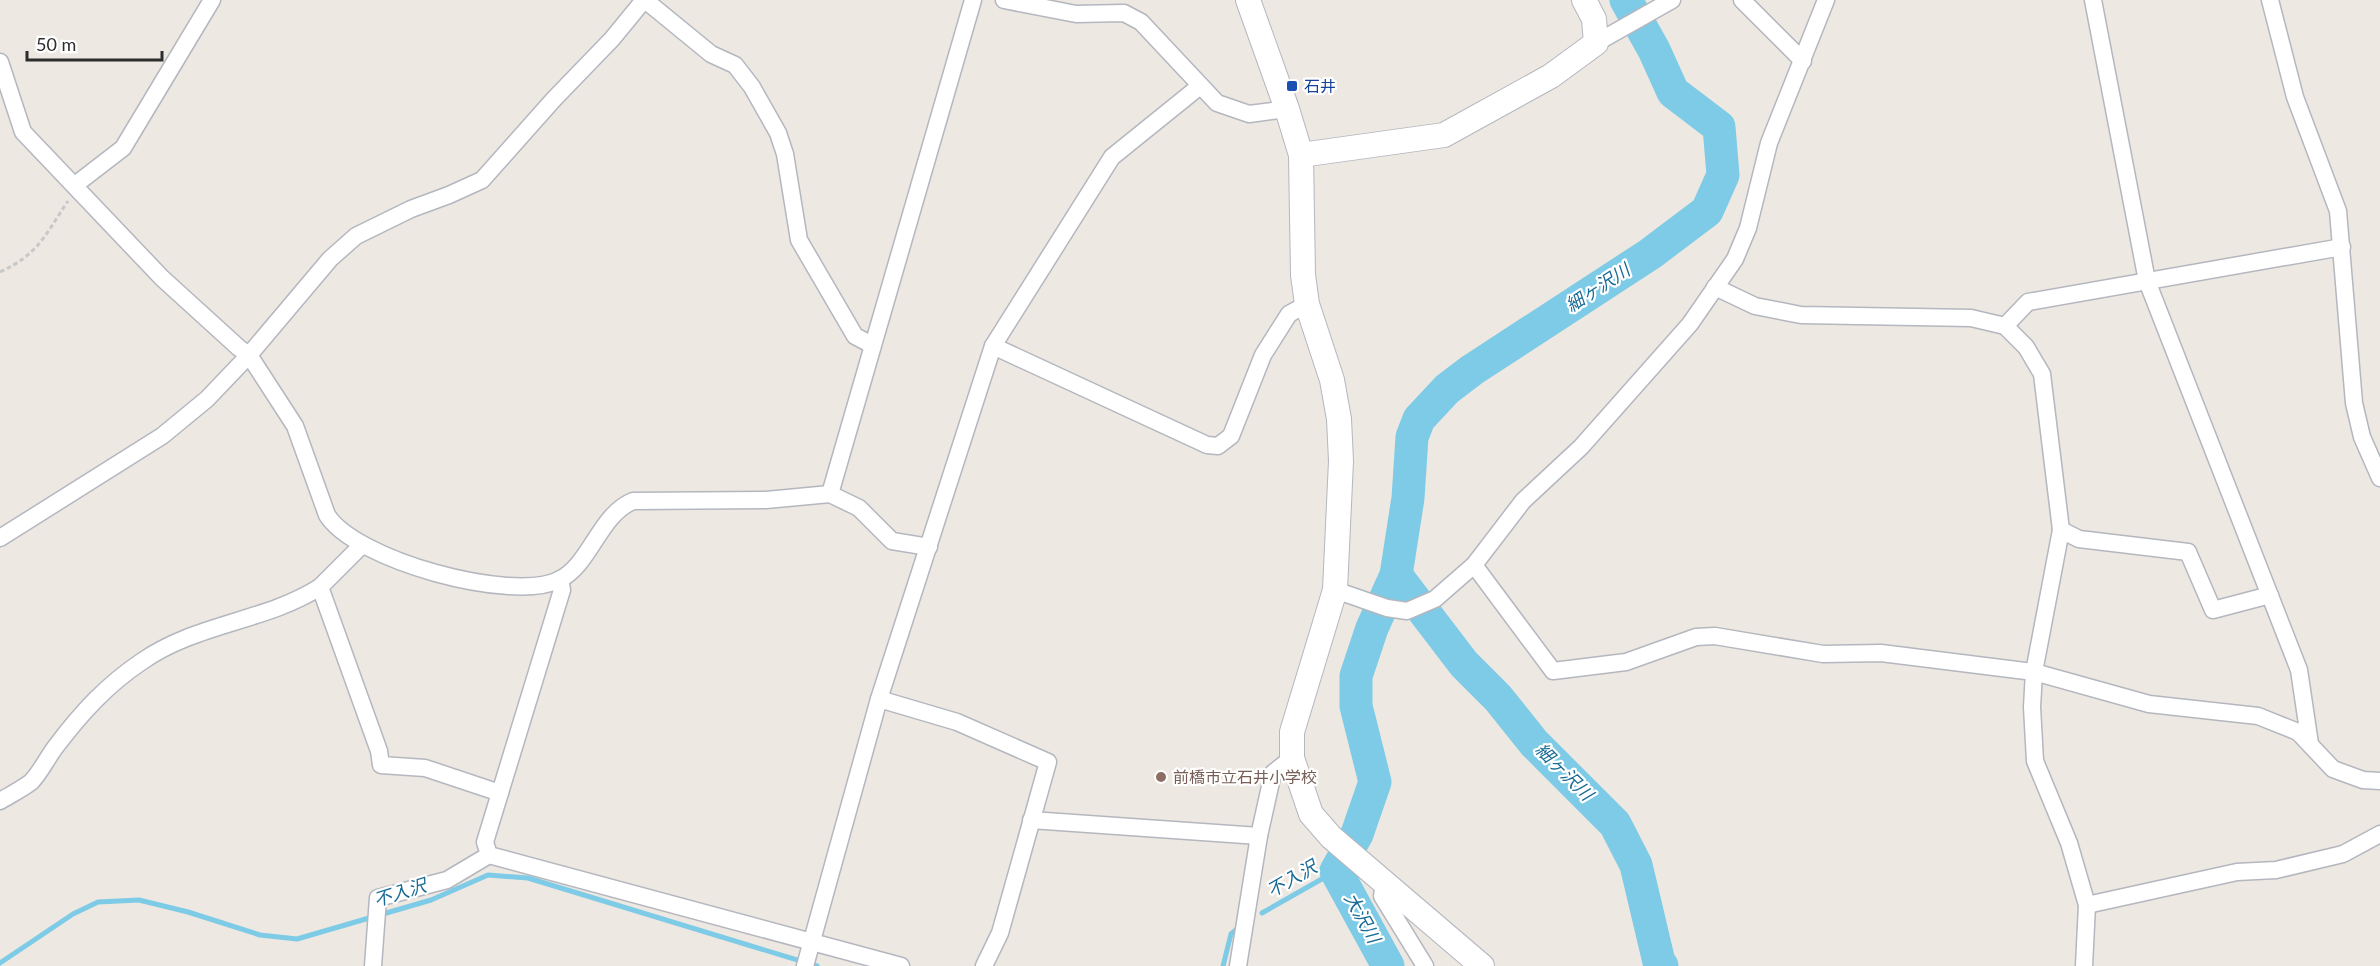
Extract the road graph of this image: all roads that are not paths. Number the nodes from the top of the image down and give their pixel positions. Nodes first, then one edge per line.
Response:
1 (212, 0) edge
2 (645, 0) edge
3 (973, 0) edge
4 (1004, 0) edge
5 (1248, 0) edge
6 (1584, 0) edge
7 (1672, 0) edge
8 (1742, 0) edge
9 (1826, 0) edge
10 (2093, 0) edge
11 (2270, 0) edge
12 (1606, 38) junction
13 (1803, 61) junction
14 (0, 63) edge
15 (1200, 86) junction
16 (1287, 109) junction
17 (1301, 155) junction
18 (76, 186) junction
19 (2342, 247) junction
20 (2147, 281) junction
21 (1715, 287) junction
22 (1307, 304) junction
23 (2005, 326) junction
24 (872, 345) junction
25 (993, 346) junction
26 (249, 355) junction
27 (2380, 478) edge
28 (830, 494) junction
29 (2061, 530) junction
30 (0, 538) edge
31 (362, 545) junction
32 (929, 547) junction
33 (1474, 565) junction
34 (560, 579) junction
35 (320, 586) junction
36 (1335, 590) junction
37 (2270, 595) junction
38 (2034, 672) junction
39 (879, 699) junction
40 (2310, 744) junction
41 (1292, 758) junction
42 (2380, 781) edge
43 (500, 793) junction
44 (0, 801) edge
45 (1031, 820) junction
46 (2380, 834) edge
47 (1259, 836) junction
48 (489, 855) junction
49 (1384, 883) junction
50 (2087, 905) junction
51 (812, 941) junction
52 (373, 966) edge
53 (805, 966) edge
54 (901, 966) edge
55 (984, 966) edge
56 (1238, 966) edge
57 (1425, 966) edge
58 (1482, 966) edge
59 (2084, 966) edge

1 - 18 street
2 - 24 street
2 - 26 street
3 - 24 street
4 - 15 street
5 - 16 street
6 - 12 street
7 - 12 street
8 - 13 street
9 - 13 street
10 - 20 street
11 - 19 street
12 - 17 street
13 - 21 street
14 - 18 street
15 - 16 street
15 - 25 street
16 - 17 street
17 - 22 street
18 - 26 street
19 - 20 street
19 - 27 street
20 - 23 street
20 - 37 street
21 - 23 street
21 - 33 street
22 - 25 street
22 - 36 street
23 - 29 street
24 - 28 street
25 - 32 street
26 - 30 street
26 - 31 street
28 - 32 street
28 - 34 street
29 - 37 street
29 - 38 street
31 - 34 street
31 - 35 street
32 - 39 street
33 - 36 street
33 - 38 street
34 - 43 street
35 - 43 street
35 - 44 street
36 - 41 street
37 - 40 street
38 - 40 street
38 - 50 street
39 - 45 street
39 - 51 street
40 - 42 street
41 - 47 street
41 - 49 street
43 - 48 street
45 - 47 street
45 - 55 street
46 - 50 street
47 - 56 street
48 - 51 street
48 - 52 street
49 - 57 street
49 - 58 street
50 - 59 street
51 - 53 street
51 - 54 street

